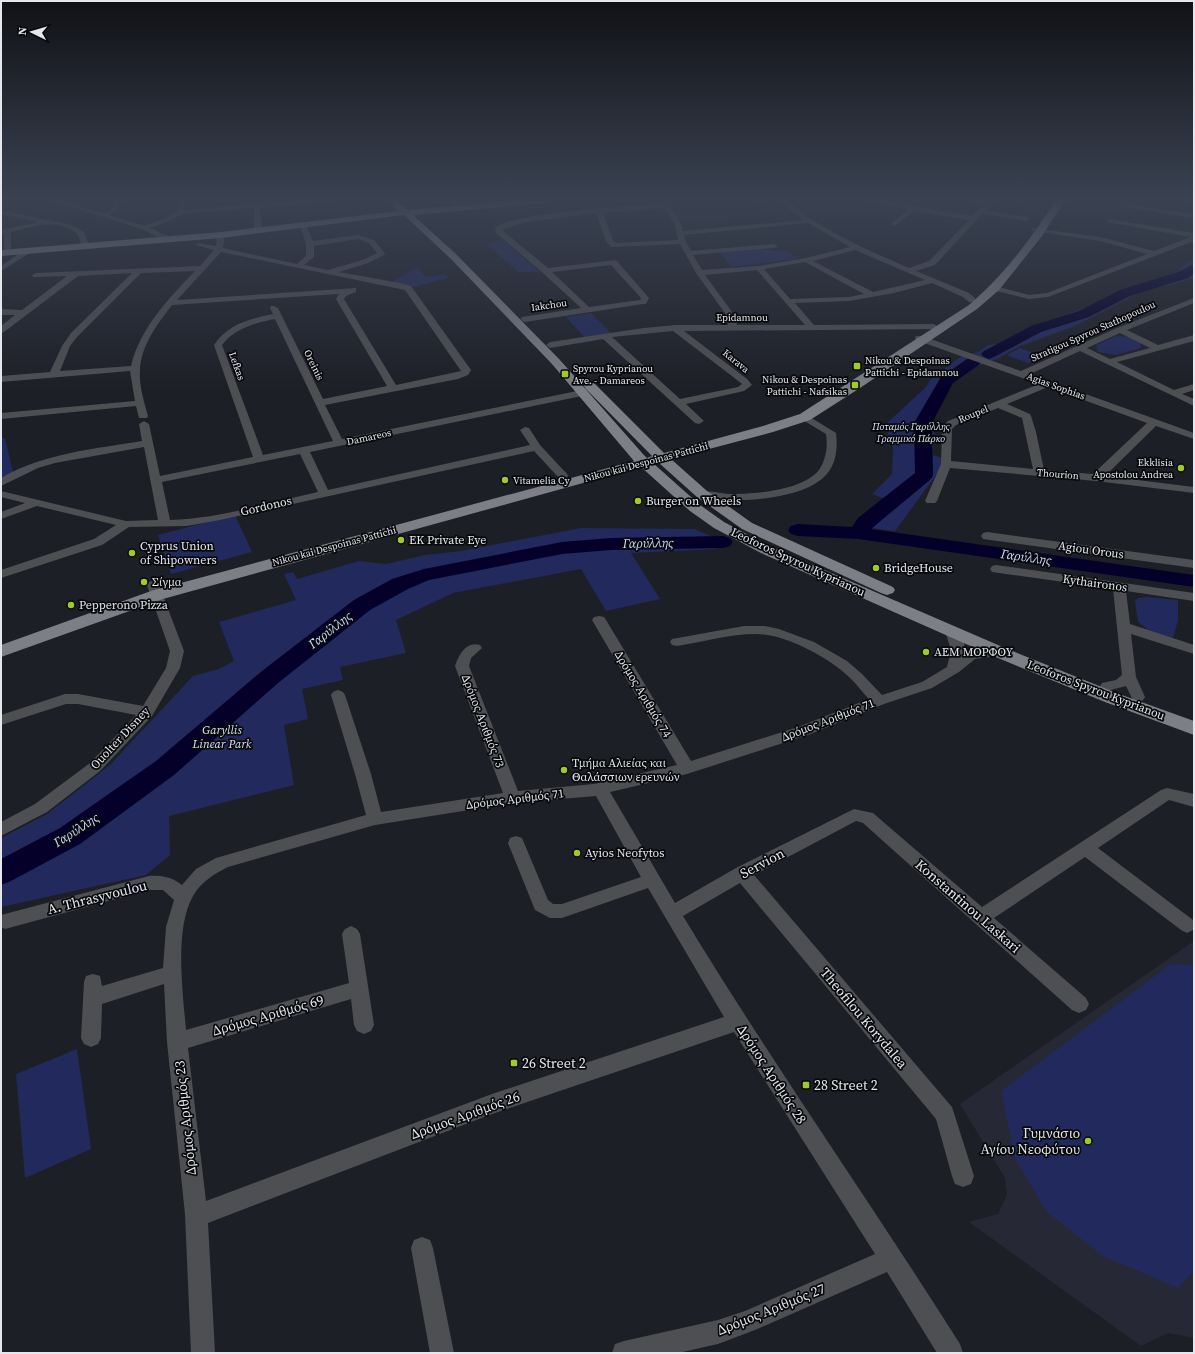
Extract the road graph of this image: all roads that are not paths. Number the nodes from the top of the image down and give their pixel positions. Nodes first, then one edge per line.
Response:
1 (10, 263) edge
2 (207, 263) edge
3 (286, 263) edge
4 (303, 263) edge
5 (359, 263) edge
6 (460, 263) edge
7 (468, 263) edge
8 (537, 263) edge
9 (604, 263) edge
10 (614, 263) edge
11 (694, 263) edge
12 (787, 263) edge
13 (812, 263) edge
14 (890, 263) edge
15 (931, 263) edge
16 (1007, 263) edge
17 (1013, 263) edge
18 (1126, 263) edge
19 (300, 266) junction
20 (202, 268) junction
21 (759, 268) junction
22 (1, 269) edge
23 (139, 271) junction
24 (546, 271) junction
25 (908, 271) junction
26 (330, 273) junction
27 (700, 273) junction
28 (75, 274) junction
29 (36, 276) dead end
30 (932, 281) junction
31 (380, 282) junction
32 (995, 288) junction
33 (954, 289) junction
34 (350, 291) junction
35 (872, 295) junction
36 (269, 297) junction
37 (976, 297) junction
38 (1194, 300) edge
39 (790, 301) junction
40 (171, 303) junction
41 (1183, 304) junction
42 (1194, 309) edge
43 (587, 310) junction
44 (1, 312) edge
45 (23, 313) junction
46 (277, 316) junction
47 (525, 319) junction
48 (934, 327) junction
49 (675, 328) junction
50 (733, 328) junction
51 (812, 328) junction
52 (1, 330) edge
53 (1120, 330) junction
54 (606, 336) junction
55 (1194, 338) edge
56 (922, 339) junction
57 (550, 346) junction
58 (1080, 348) junction
59 (1157, 348) junction
60 (1109, 362) junction
61 (135, 368) junction
62 (54, 374) junction
63 (1023, 374) junction
64 (1, 379) edge
65 (1048, 384) junction
66 (1194, 387) edge
67 (393, 388) junction
68 (582, 393) junction
69 (1174, 393) junction
70 (680, 402) junction
71 (140, 403) junction
72 (320, 403) junction
73 (1194, 403) edge
74 (998, 404) junction
75 (1, 416) edge
76 (805, 417) junction
77 (699, 421) dead end
78 (1155, 421) junction
79 (525, 430) dead end
80 (1194, 436) edge
81 (339, 443) junction
82 (148, 444) junction
83 (536, 447) junction
84 (304, 450) junction
85 (650, 457) junction
86 (259, 459) junction
87 (946, 464) junction
88 (1039, 472) junction
89 (563, 476) junction
90 (1096, 478) junction
91 (156, 480) junction
92 (1, 483) edge
93 (1194, 490) edge
94 (324, 493) junction
95 (1, 494) edge
96 (702, 494) junction
97 (744, 497) junction
98 (931, 501) dead end
99 (38, 502) junction
100 (726, 512) junction
101 (1, 516) edge
102 (126, 524) junction
103 (165, 524) junction
104 (987, 536) dead end
105 (1194, 564) edge
106 (996, 570) dead end
107 (1, 574) edge
108 (1119, 586) junction
109 (155, 590) junction
110 (1194, 597) edge
111 (599, 620) dead end
112 (1125, 627) junction
113 (952, 632) junction
114 (1, 640) edge
115 (677, 642) dead end
116 (475, 648) dead end
117 (1194, 650) edge
118 (1, 651) edge
119 (999, 652) junction
120 (954, 669) junction
121 (1129, 677) junction
122 (1107, 686) junction
123 (338, 695) dead end
124 (1138, 697) junction
125 (879, 701) junction
126 (147, 712) junction
127 (1194, 717) edge
128 (1, 720) edge
129 (1194, 728) edge
130 (687, 768) junction
131 (600, 789) junction
132 (513, 797) junction
133 (1194, 801) edge
134 (854, 815) joint
135 (375, 819) junction
136 (1, 830) edge
137 (516, 843) dead end
138 (1087, 849) junction
139 (742, 874) junction
140 (652, 880) junction
141 (187, 892) junction
142 (672, 913) junction
143 (981, 917) junction
144 (5, 921) dead end
145 (1187, 925) dead end
146 (351, 934) dead end
147 (173, 973) junction
148 (359, 988) junction
149 (1079, 1004) dead end
150 (738, 1022) junction
151 (364, 1025) dead end
152 (91, 1038) dead end
153 (177, 1042) junction
154 (963, 1176) dead end
155 (196, 1216) junction
156 (422, 1248) dead end
157 (892, 1258) junction
158 (203, 1353) edge
159 (442, 1353) edge
160 (624, 1353) edge
161 (951, 1353) edge

1 - 22 street
2 - 20 street
3 - 19 street
4 - 19 street
5 - 26 street
6 - 68 main road, Leoforos Spyrou Kyprianou
7 - 47 main road, Leoforos Spyrou Kyprianou
8 - 24 street
9 - 24 street, Iakchou
10 - 43 street, Iakchou
11 - 27 street
12 - 21 street
13 - 35 street
14 - 25 street
15 - 25 street
16 - 37 main road, Nikou kai Despoinas Pattichi
17 - 32 main road, Nikou kai Despoinas Pattichi
18 - 32 street
19 - 26 street
20 - 23 street
20 - 40 street
21 - 27 street
21 - 39 street
23 - 28 street
23 - 62 street
24 - 43 street
25 - 30 street
26 - 31 street
27 - 50 street
28 - 29 street
28 - 45 street
30 - 33 street
30 - 35 street
31 - 34 street
31 - 67 street
32 - 37 main road, Nikou kai Despoinas Pattichi
33 - 37 street
33 - 37 street
34 - 36 street
34 - 67 street
35 - 39 street
36 - 40 street
36 - 46 street, Oreinis
37 - 48 main road, Nikou kai Despoinas Pattichi
37 - 56 main road, Nikou kai Despoinas Pattichi
38 - 41 street, Stratigou Spyrou Stathopoulou
39 - 51 street
40 - 61 street
41 - 42 street
41 - 53 street, Stratigou Spyrou Stathopoulou
43 - 47 street, Iakchou
44 - 45 street
45 - 52 street
46 - 72 street, Oreinis
46 - 86 street, Lefkas
47 - 57 main road, Leoforos Spyrou Kyprianou
48 - 51 street, Epidamnou
48 - 56 main road, Nikou kai Despoinas Pattichi
49 - 50 street, Epidamnou
49 - 54 street, Epidamnou
49 - 70 street, Karava
50 - 51 street, Epidamnou
53 - 58 street, Stratigou Spyrou Stathopoulou
53 - 59 street
54 - 57 street, Epidamnou
54 - 70 street
55 - 59 street
56 - 63 street, Agias Sophias
56 - 76 main road, Nikou kai Despoinas Pattichi
56 - 85 main road, Nikou kai Despoinas Pattichi
57 - 85 main road, Leoforos Spyrou Kyprianou
58 - 60 street
58 - 63 street, Stratigou Spyrou Stathopoulou
59 - 60 street
60 - 69 street
61 - 62 street
61 - 71 street
62 - 64 street
63 - 65 street, Agias Sophias
65 - 74 street, Roupel
65 - 78 street, Agias Sophias
66 - 69 street
67 - 72 street
68 - 81 street, Damareos
68 - 85 main road, Leoforos Spyrou Kyprianou
69 - 73 street
70 - 77 street
71 - 75 street
71 - 82 street
72 - 81 street, Oreinis
74 - 87 street, Roupel
74 - 88 street
76 - 85 main road, Nikou kai Despoinas Pattichi
76 - 97 street
78 - 80 street, Agias Sophias
78 - 90 street
79 - 83 street
81 - 84 street, Damareos
82 - 91 street
82 - 92 street
83 - 89 street
83 - 94 street, Gordonos
84 - 86 street, Damareos
84 - 94 street
85 - 89 main road, Nikou kai Despoinas Pattichi
85 - 96 main road, Leoforos Spyrou Kyprianou
85 - 109 main road, Nikou kai Despoinas Pattichi
85 - 113 main road, Leoforos Spyrou Kyprianou
86 - 91 street, Damareos
87 - 88 street, Thourion
87 - 98 street, Roupel
88 - 90 street, Thourion
89 - 109 main road, Nikou kai Despoinas Pattichi
90 - 93 street, Thourion
91 - 103 street
94 - 103 street, Gordonos
95 - 99 street, Gordonos
96 - 97 street
96 - 100 main road, Leoforos Spyrou Kyprianou
97 - 100 street
99 - 101 street
99 - 102 street, Gordonos
100 - 122 main road, Leoforos Spyrou Kyprianou
102 - 103 street, Gordonos
102 - 107 street
104 - 105 street, Agiou Orous
106 - 108 street, Kythaironos
108 - 110 street, Kythaironos
108 - 112 street
109 - 114 main road, Nikou kai Despoinas Pattichi
109 - 118 main road, Nikou kai Despoinas Pattichi
109 - 126 street, Ouolter Disney
111 - 130 street, Δρόμος Αριθμός 74
112 - 117 street
112 - 121 street
113 - 119 main road, Leoforos Spyrou Kyprianou
113 - 120 street
115 - 125 street
116 - 132 street, Δρόμος Αριθμός 73
119 - 120 street, Δρόμος Αριθμός 71
119 - 129 main road, Leoforos Spyrou Kyprianou
120 - 125 street, Δρόμος Αριθμός 71
121 - 122 street
121 - 124 street
122 - 124 main road, Leoforos Spyrou Kyprianou
123 - 135 street
124 - 127 main road, Leoforos Spyrou Kyprianou
125 - 130 street, Δρόμος Αριθμός 71
126 - 128 street
126 - 136 street, Ouolter Disney
130 - 131 street, Δρόμος Αριθμός 71
131 - 132 street, Δρόμος Αριθμός 71
131 - 140 street, Δρόμος Αριθμός 28
132 - 135 street, Δρόμος Αριθμός 71
133 - 138 street
134 - 139 street, Servion
134 - 143 street, Konstantinou Laskari
135 - 141 street, Δρόμος Αριθμός 71
137 - 140 street
138 - 143 street
138 - 145 street
139 - 142 street, Servion
139 - 154 street, Theofilou Korydalea
140 - 142 street, Δρόμος Αριθμός 28
141 - 144 street, A. Thrasyvoulou
141 - 147 street, Δρόμος Αριθμός 23
142 - 150 street, Δρόμος Αριθμός 28
143 - 149 street, Konstantinou Laskari
146 - 148 street
147 - 152 street
147 - 153 street, Δρόμος Αριθμός 23
148 - 151 street
148 - 153 street, Δρόμος Αριθμός 69
150 - 155 street, Δρόμος Αριθμός 26
150 - 157 street, Δρόμος Αριθμός 28
153 - 155 street, Δρόμος Αριθμός 23
155 - 158 street, Δρόμος Αριθμός 23
156 - 159 street
157 - 160 street, Δρόμος Αριθμός 27
157 - 161 street, Δρόμος Αριθμός 28

